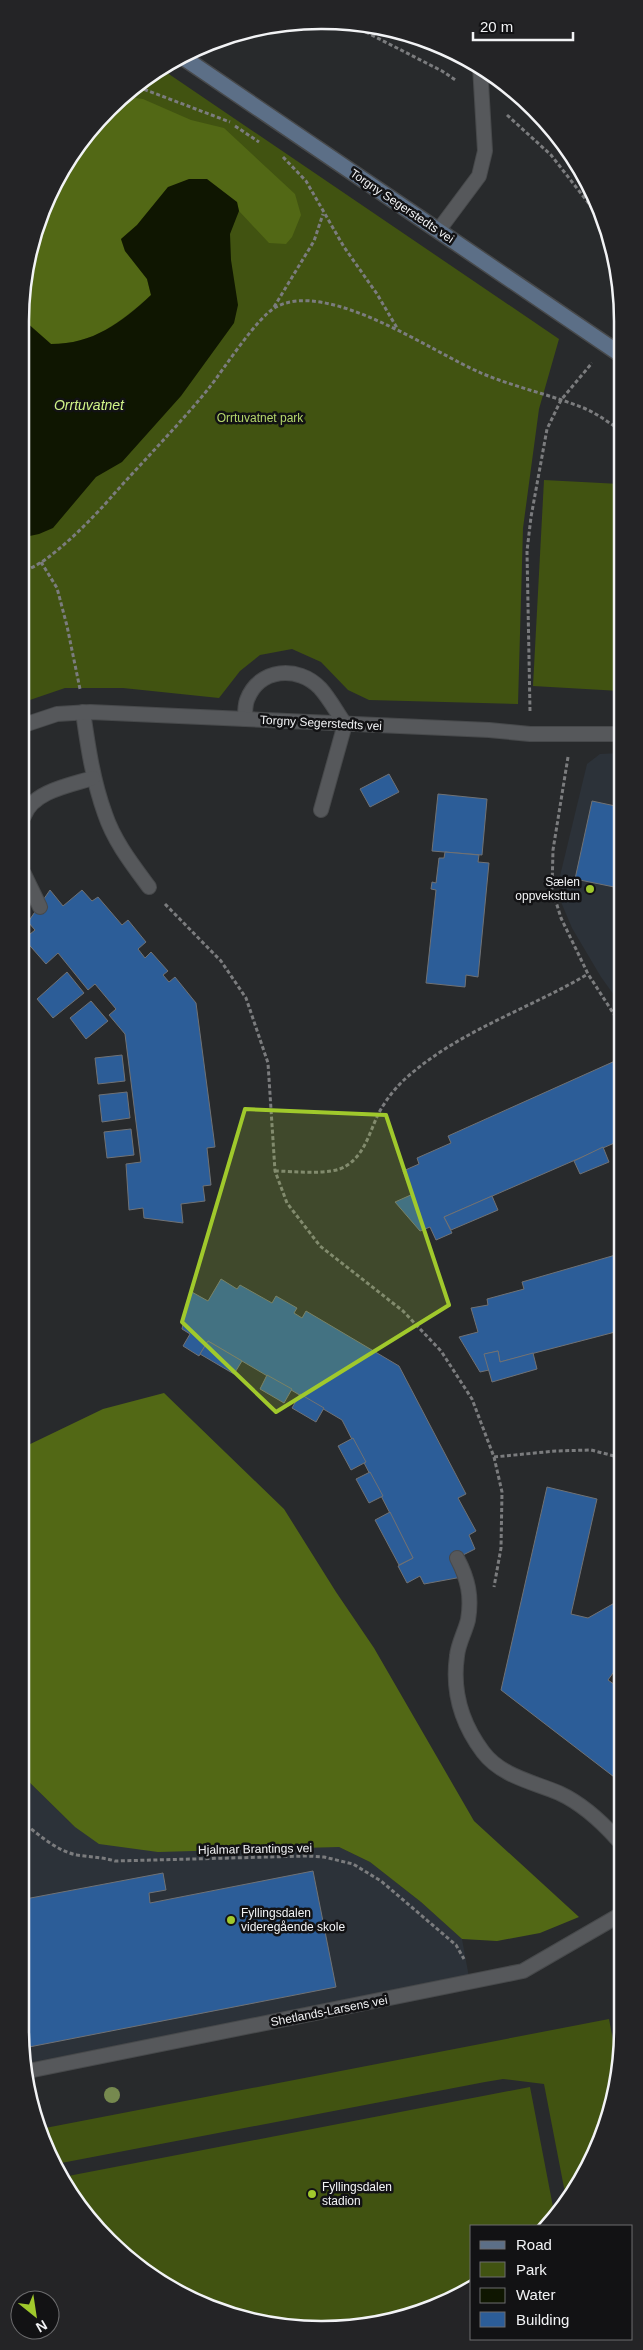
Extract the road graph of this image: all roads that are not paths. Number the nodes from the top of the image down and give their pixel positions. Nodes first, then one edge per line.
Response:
1 (188, 61) edge
2 (481, 76) edge
3 (438, 231) junction
4 (614, 350) edge
5 (83, 712) junction
6 (245, 719) junction
7 (29, 723) edge
8 (345, 724) junction
9 (614, 734) edge
10 (93, 778) junction
11 (29, 808) edge
12 (321, 810) dead end
13 (29, 884) edge
14 (149, 887) road end
15 (40, 906) dead end
16 (457, 1558) dead end
17 (614, 1836) edge
18 (614, 1918) edge
19 (32, 2070) edge

1 - 3 main road, Torgny Segerstedts vei
2 - 3 lane
3 - 4 main road, Torgny Segerstedts vei
5 - 6 lane, Torgny Segerstedts vei
5 - 7 lane, Torgny Segerstedts vei
5 - 10 lane
6 - 8 lane, Torgny Segerstedts vei
6 - 8 lane
8 - 9 lane, Torgny Segerstedts vei
8 - 12 lane
10 - 11 lane
10 - 14 lane
13 - 15 lane
16 - 17 lane
18 - 19 lane, Shetlands-Larsens vei

